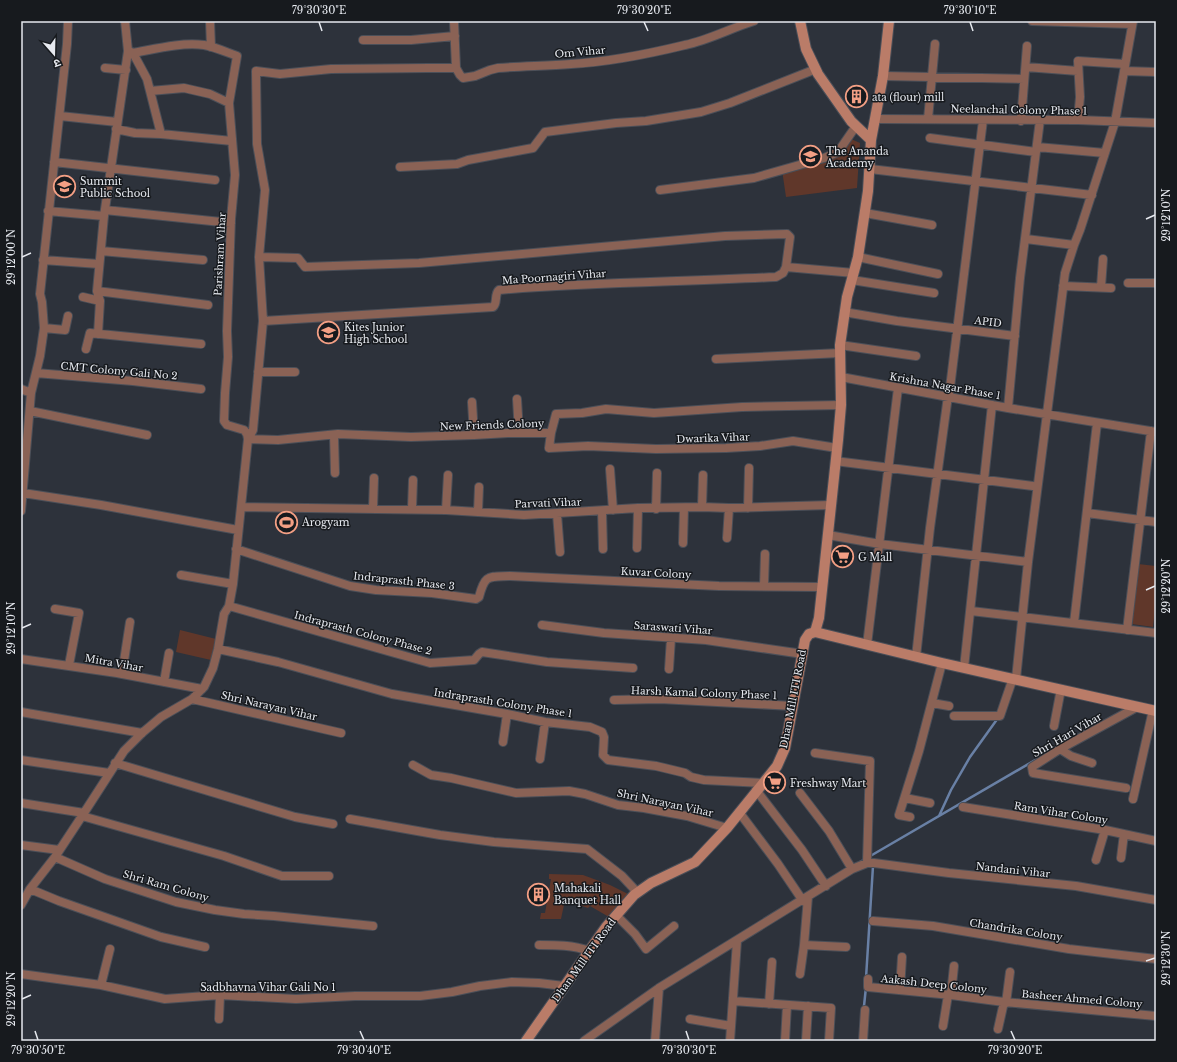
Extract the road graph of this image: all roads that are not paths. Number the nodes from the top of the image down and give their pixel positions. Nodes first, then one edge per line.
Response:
1 (68, 21) edge
2 (125, 21) edge
3 (210, 21) edge
4 (454, 21) edge
5 (754, 21) edge
6 (800, 21) edge
7 (889, 21) edge
8 (1032, 21) edge
9 (1133, 22) edge
10 (455, 36) junction
11 (363, 40) dead end
12 (935, 44) dead end
13 (1028, 46) dead end
14 (211, 47) junction
15 (130, 52) junction
16 (1026, 67) junction
17 (1124, 67) junction
18 (105, 68) dead end
19 (456, 68) junction
20 (816, 69) junction
21 (126, 70) junction
22 (1078, 71) junction
23 (1156, 72) edge
24 (883, 76) junction
25 (932, 77) junction
26 (1024, 79) junction
27 (150, 91) junction
28 (229, 103) junction
29 (60, 116) junction
30 (875, 119) junction
31 (928, 119) junction
32 (983, 120) junction
33 (1021, 120) junction
34 (1040, 120) junction
35 (1078, 120) junction
36 (1115, 122) junction
37 (1156, 123) edge
38 (116, 125) junction
39 (856, 126) junction
40 (161, 134) junction
41 (930, 138) dead end
42 (871, 140) junction
43 (232, 141) junction
44 (980, 144) junction
45 (1036, 149) junction
46 (1105, 153) junction
47 (54, 162) junction
48 (400, 167) dead end
49 (111, 168) junction
50 (870, 169) junction
51 (215, 180) dead end
52 (975, 182) junction
53 (1032, 188) junction
54 (660, 190) dead end
55 (1092, 195) junction
56 (48, 211) junction
57 (105, 213) junction
58 (865, 213) junction
59 (231, 223) junction
60 (932, 225) dead end
61 (1026, 239) junction
62 (1074, 245) junction
63 (101, 251) junction
64 (259, 257) junction
65 (858, 257) junction
66 (1103, 259) dead end
67 (43, 260) junction
68 (202, 260) dead end
69 (99, 264) junction
70 (786, 268) junction
71 (938, 274) dead end
72 (853, 276) junction
73 (1128, 283) dead end
74 (1156, 283) edge
75 (1063, 286) junction
76 (1101, 287) junction
77 (1111, 288) dead end
78 (97, 291) junction
79 (934, 293) dead end
80 (83, 298) dead end
81 (100, 301) junction
82 (208, 305) dead end
83 (844, 312) junction
84 (68, 316) dead end
85 (263, 321) junction
86 (44, 328) junction
87 (958, 329) junction
88 (98, 334) junction
89 (1015, 336) junction
90 (201, 344) dead end
91 (86, 349) dead end
92 (840, 349) junction
93 (916, 356) dead end
94 (716, 359) dead end
95 (258, 372) junction
96 (295, 372) dead end
97 (36, 373) junction
98 (841, 377) junction
99 (898, 388) junction
100 (21, 389) edge
101 (201, 389) dead end
102 (31, 393) junction
103 (948, 396) junction
104 (517, 399) dead end
105 (472, 402) dead end
106 (841, 405) junction
107 (992, 405) junction
108 (1008, 408) junction
109 (30, 411) junction
110 (1046, 414) junction
111 (1097, 423) junction
112 (1154, 432) edge
113 (519, 433) junction
114 (550, 433) junction
115 (147, 435) dead end
116 (334, 435) junction
117 (474, 436) junction
118 (248, 439) junction
119 (837, 448) junction
120 (835, 461) junction
121 (749, 468) dead end
122 (889, 468) junction
123 (610, 469) dead end
124 (335, 472) dead end
125 (657, 473) dead end
126 (937, 473) junction
127 (448, 475) dead end
128 (703, 475) dead end
129 (374, 478) dead end
130 (413, 480) dead end
131 (984, 480) junction
132 (1033, 486) dead end
133 (479, 487) dead end
134 (23, 494) junction
135 (831, 505) junction
136 (241, 507) junction
137 (702, 507) junction
138 (638, 508) junction
139 (684, 508) junction
140 (729, 508) junction
141 (748, 508) junction
142 (373, 509) junction
143 (412, 509) junction
144 (656, 509) junction
145 (446, 510) junction
146 (613, 510) junction
147 (21, 511) edge
148 (602, 511) junction
149 (478, 512) junction
150 (1087, 513) junction
151 (557, 514) junction
152 (1140, 520) junction
153 (1156, 522) edge
154 (238, 530) junction
155 (828, 535) junction
156 (727, 538) dead end
157 (683, 543) dead end
158 (880, 544) junction
159 (638, 548) dead end
160 (604, 549) dead end
161 (928, 549) junction
162 (236, 550) junction
163 (560, 552) dead end
164 (765, 554) dead end
165 (976, 555) junction
166 (1028, 562) junction
167 (181, 575) dead end
168 (489, 577) joint
169 (233, 584) junction
170 (764, 586) junction
171 (823, 587) junction
172 (229, 606) junction
173 (55, 609) dead end
174 (971, 611) junction
175 (1022, 616) junction
176 (130, 622) dead end
177 (1074, 623) junction
178 (542, 625) dead end
179 (1127, 630) junction
180 (815, 632) junction
181 (1156, 634) edge
182 (671, 638) junction
183 (867, 645) junction
184 (218, 649) junction
185 (169, 653) dead end
186 (803, 654) junction
187 (916, 657) junction
188 (21, 659) edge
189 (942, 663) junction
190 (69, 666) junction
191 (633, 668) dead end
192 (964, 668) junction
193 (669, 669) dead end
194 (122, 674) junction
195 (1014, 678) junction
196 (164, 682) junction
197 (202, 689) junction
198 (1061, 689) junction
199 (192, 699) junction
200 (614, 700) dead end
201 (932, 703) junction
202 (793, 706) junction
203 (949, 706) dead end
204 (1137, 707) junction
205 (1155, 710) edge
206 (21, 712) edge
207 (507, 714) junction
208 (954, 716) dead end
209 (545, 722) junction
210 (1054, 726) dead end
211 (142, 733) junction
212 (342, 733) dead end
213 (503, 742) dead end
214 (1060, 749) junction
215 (814, 753) dead end
216 (540, 759) dead end
217 (21, 760) edge
218 (116, 763) junction
219 (1092, 763) dead end
220 (413, 765) dead end
221 (109, 773) junction
222 (759, 787) junction
223 (1126, 788) dead end
224 (800, 793) dead end
225 (905, 798) junction
226 (1133, 799) dead end
227 (21, 803) edge
228 (930, 803) dead end
229 (962, 807) dead end
230 (739, 812) junction
231 (83, 815) junction
232 (910, 817) dead end
233 (350, 819) dead end
234 (333, 824) dead end
235 (726, 828) junction
236 (1105, 830) junction
237 (1124, 834) junction
238 (1156, 840) edge
239 (21, 845) edge
240 (57, 854) junction
241 (1121, 858) dead end
242 (867, 859) junction
243 (1096, 860) dead end
244 (852, 868) junction
245 (329, 876) dead end
246 (825, 885) junction
247 (30, 889) junction
248 (637, 892) junction
249 (803, 899) junction
250 (1156, 900) edge
251 (21, 905) edge
252 (616, 915) junction
253 (873, 921) dead end
254 (373, 926) dead end
255 (674, 926) dead end
256 (737, 941) junction
257 (539, 945) dead end
258 (804, 945) junction
259 (205, 947) dead end
260 (846, 947) dead end
261 (110, 949) dead end
262 (589, 951) junction
263 (902, 957) dead end
264 (1156, 959) edge
265 (772, 962) dead end
266 (954, 966) dead end
267 (1010, 972) dead end
268 (21, 974) edge
269 (800, 974) dead end
270 (868, 979) dead end
271 (101, 985) junction
272 (564, 986) junction
273 (659, 988) junction
274 (900, 990) junction
275 (220, 995) junction
276 (950, 995) junction
277 (733, 1001) junction
278 (1005, 1002) junction
279 (769, 1004) junction
280 (787, 1005) junction
281 (808, 1006) junction
282 (865, 1010) dead end
283 (1156, 1016) edge
284 (219, 1019) dead end
285 (690, 1019) dead end
286 (731, 1026) junction
287 (943, 1026) dead end
288 (998, 1029) dead end
289 (526, 1041) edge
290 (584, 1041) edge
291 (655, 1041) edge
292 (730, 1041) edge
293 (785, 1041) edge
294 (806, 1041) edge
295 (829, 1041) edge
296 (863, 1041) edge

1 - 29 street
2 - 15 street
3 - 14 street
4 - 10 street
5 - 19 street, Om Vihar
6 - 20 street
7 - 24 street
8 - 9 street
9 - 17 street
10 - 11 street
10 - 19 street
12 - 25 street
13 - 16 street
14 - 15 street
14 - 28 street, Parishram Vihar
15 - 21 street
15 - 27 street
16 - 22 street
16 - 26 street
17 - 22 street
17 - 23 street
17 - 36 street
18 - 21 street
19 - 64 street
20 - 39 street
20 - 48 street
21 - 38 street
22 - 35 street
24 - 25 street
24 - 30 street
25 - 26 street
25 - 31 street
26 - 33 street
27 - 28 street
27 - 40 street
28 - 43 street, Parishram Vihar
29 - 38 street
29 - 47 street
30 - 31 street, Neelanchal Colony Phase 1
30 - 42 street
31 - 32 street, Neelanchal Colony Phase 1
32 - 33 street, Neelanchal Colony Phase 1
32 - 44 street
33 - 34 street, Neelanchal Colony Phase 1
34 - 35 street, Neelanchal Colony Phase 1
34 - 45 street
35 - 36 street, Neelanchal Colony Phase 1
36 - 37 street, Neelanchal Colony Phase 1
36 - 46 street
38 - 40 street
38 - 49 street
39 - 42 street
39 - 54 street
40 - 43 street
41 - 44 street
42 - 50 street
43 - 59 street, Parishram Vihar
44 - 45 street
44 - 52 street
45 - 46 street
45 - 53 street
46 - 55 street
47 - 49 street
47 - 56 street
49 - 51 street
49 - 57 street
50 - 52 street
50 - 58 street
52 - 53 street
52 - 87 street
53 - 55 street
53 - 61 street
55 - 62 street
56 - 57 street
56 - 67 street
57 - 59 street
57 - 63 street
58 - 60 street
58 - 65 street
59 - 118 street, Parishram Vihar
61 - 62 street
61 - 89 street
62 - 75 street
63 - 68 street
63 - 69 street
64 - 70 street
64 - 85 street
65 - 71 street
65 - 72 street
66 - 76 street
67 - 69 street
67 - 86 street
69 - 78 street
70 - 72 street
70 - 85 street, Ma Poornagiri Vihar
72 - 79 street
72 - 83 street
73 - 74 street
75 - 76 street
75 - 110 street
76 - 77 street
78 - 81 street
78 - 82 street
80 - 81 street
81 - 88 street
83 - 87 street, APID
83 - 92 street
84 - 86 street
85 - 95 street
86 - 97 street
87 - 89 street, APID
87 - 103 street
88 - 90 street
88 - 91 street
89 - 108 street
92 - 93 street
92 - 94 street
92 - 98 street
95 - 96 street
95 - 118 street
97 - 101 street, CMT Colony Gali No 2
97 - 102 street
98 - 99 street, Krishna Nagar Phase 1
98 - 106 street
99 - 103 street, Krishna Nagar Phase 1
99 - 122 street
100 - 102 street
102 - 109 street
103 - 107 street, Krishna Nagar Phase 1
103 - 126 street
104 - 113 street
105 - 117 street
106 - 114 street, New Friends Colony
106 - 119 street
107 - 108 street, Krishna Nagar Phase 1
107 - 131 street
108 - 110 street, Krishna Nagar Phase 1
109 - 115 street
109 - 134 street
110 - 111 street, Krishna Nagar Phase 1
110 - 166 street
111 - 112 street, Krishna Nagar Phase 1
111 - 150 street
112 - 152 street
113 - 114 street, New Friends Colony
113 - 117 street, New Friends Colony
114 - 119 street, Dwarika Vihar
116 - 117 street, New Friends Colony
116 - 118 street, New Friends Colony
116 - 124 street
118 - 136 street
119 - 120 street
120 - 122 street
120 - 135 street
121 - 141 street
122 - 126 street
122 - 158 street
123 - 146 street
125 - 144 street
126 - 131 street
126 - 161 street
127 - 145 street
128 - 137 street
129 - 142 street
130 - 143 street
131 - 132 street
131 - 165 street
133 - 149 street
134 - 147 street
134 - 154 street
135 - 141 street, Parvati Vihar
135 - 155 street
136 - 142 street, Parvati Vihar
136 - 154 street
137 - 139 street, Parvati Vihar
137 - 140 street, Parvati Vihar
138 - 144 street, Parvati Vihar
138 - 146 street, Parvati Vihar
138 - 159 street
139 - 144 street, Parvati Vihar
139 - 157 street
140 - 141 street, Parvati Vihar
140 - 156 street
142 - 143 street, Parvati Vihar
143 - 145 street, Parvati Vihar
145 - 149 street, Parvati Vihar
146 - 148 street, Parvati Vihar
148 - 151 street, Parvati Vihar
148 - 160 street
149 - 151 street, Parvati Vihar
150 - 152 street
150 - 177 street
151 - 163 street
152 - 153 street
152 - 179 street
154 - 162 street
155 - 158 street
155 - 171 street
158 - 161 street
158 - 183 street
161 - 165 street
161 - 187 street
162 - 168 street, Indraprasth Phase 3
162 - 169 street
164 - 170 street
165 - 166 street
165 - 174 street
166 - 175 street
167 - 169 street
168 - 170 street, Kuvar Colony
169 - 172 street
170 - 171 street, Kuvar Colony
171 - 180 street
172 - 184 street
172 - 191 street, Indraprasth Colony Phase 2
173 - 190 street
174 - 175 street
174 - 192 street
175 - 177 street
175 - 195 street
176 - 194 street
177 - 179 street
178 - 182 street, Saraswati Vihar
179 - 181 street
180 - 183 street
180 - 186 street, Dhan Mill ITI Road
182 - 186 street, Saraswati Vihar
182 - 193 street
183 - 187 street
184 - 197 street
184 - 207 street, Indraprasth Colony Phase 1
185 - 196 street
186 - 202 street, Dhan Mill ITI Road
187 - 189 street
188 - 190 street, Mitra Vihar
189 - 192 street
189 - 201 street
190 - 194 street, Mitra Vihar
192 - 195 street
194 - 196 street, Mitra Vihar
195 - 198 street
195 - 208 street
196 - 197 street, Mitra Vihar
197 - 199 street
198 - 204 street
198 - 210 street
199 - 211 street
199 - 212 street, Shri Narayan Vihar
200 - 202 street, Harsh Kamal Colony Phase 1
201 - 203 street
201 - 225 street
202 - 222 street, Dhan Mill ITI Road
204 - 205 street
204 - 214 street, Shri Hari Vihar
205 - 226 street
206 - 211 street
207 - 209 street, Indraprasth Colony Phase 1
207 - 213 street
209 - 216 street
209 - 222 street, Indraprasth Colony Phase 1
211 - 218 street
214 - 219 street
214 - 223 street, Shri Hari Vihar
215 - 242 street
217 - 221 street
218 - 221 street
218 - 234 street
220 - 235 street, Shri Narayan Vihar
221 - 231 street
222 - 230 street, Dhan Mill ITI Road
222 - 246 street
224 - 244 street
225 - 228 street
225 - 232 street
227 - 231 street
229 - 236 street, Ram Vihar Colony
230 - 235 street, Dhan Mill ITI Road
230 - 249 street
231 - 240 street
231 - 245 street
233 - 248 street
235 - 248 street, Dhan Mill ITI Road
236 - 237 street, Ram Vihar Colony
236 - 243 street
237 - 238 street, Ram Vihar Colony
237 - 241 street
239 - 240 street, Shri Ram Colony
240 - 247 street
240 - 254 street, Shri Ram Colony
242 - 244 street
242 - 250 street, Nandani Vihar
244 - 246 street
246 - 249 street
247 - 251 street
247 - 259 street
248 - 252 street, Dhan Mill ITI Road
249 - 256 street
249 - 258 street
252 - 255 street
252 - 262 street, Dhan Mill ITI Road
253 - 264 street, Chandrika Colony
256 - 273 street
256 - 277 street
257 - 262 street
258 - 260 street
258 - 269 street
261 - 271 street
262 - 272 street, Dhan Mill ITI Road
263 - 274 street
265 - 279 street
266 - 276 street
267 - 278 street
268 - 271 street, Sadbhavna Vihar Gali No 1
270 - 274 street, Aakash Deep Colony
271 - 275 street, Sadbhavna Vihar Gali No 1
272 - 275 street, Sadbhavna Vihar Gali No 1
272 - 289 street, Dhan Mill ITI Road
273 - 290 street
273 - 291 street
274 - 276 street, Aakash Deep Colony
275 - 284 street
276 - 278 street, Aakash Deep Colony
276 - 287 street
277 - 279 street
277 - 286 street
278 - 283 street, Basheer Ahmed Colony
278 - 288 street
279 - 280 street
280 - 281 street
280 - 293 street
281 - 294 street
281 - 295 street
282 - 296 street
285 - 286 street
286 - 292 street

